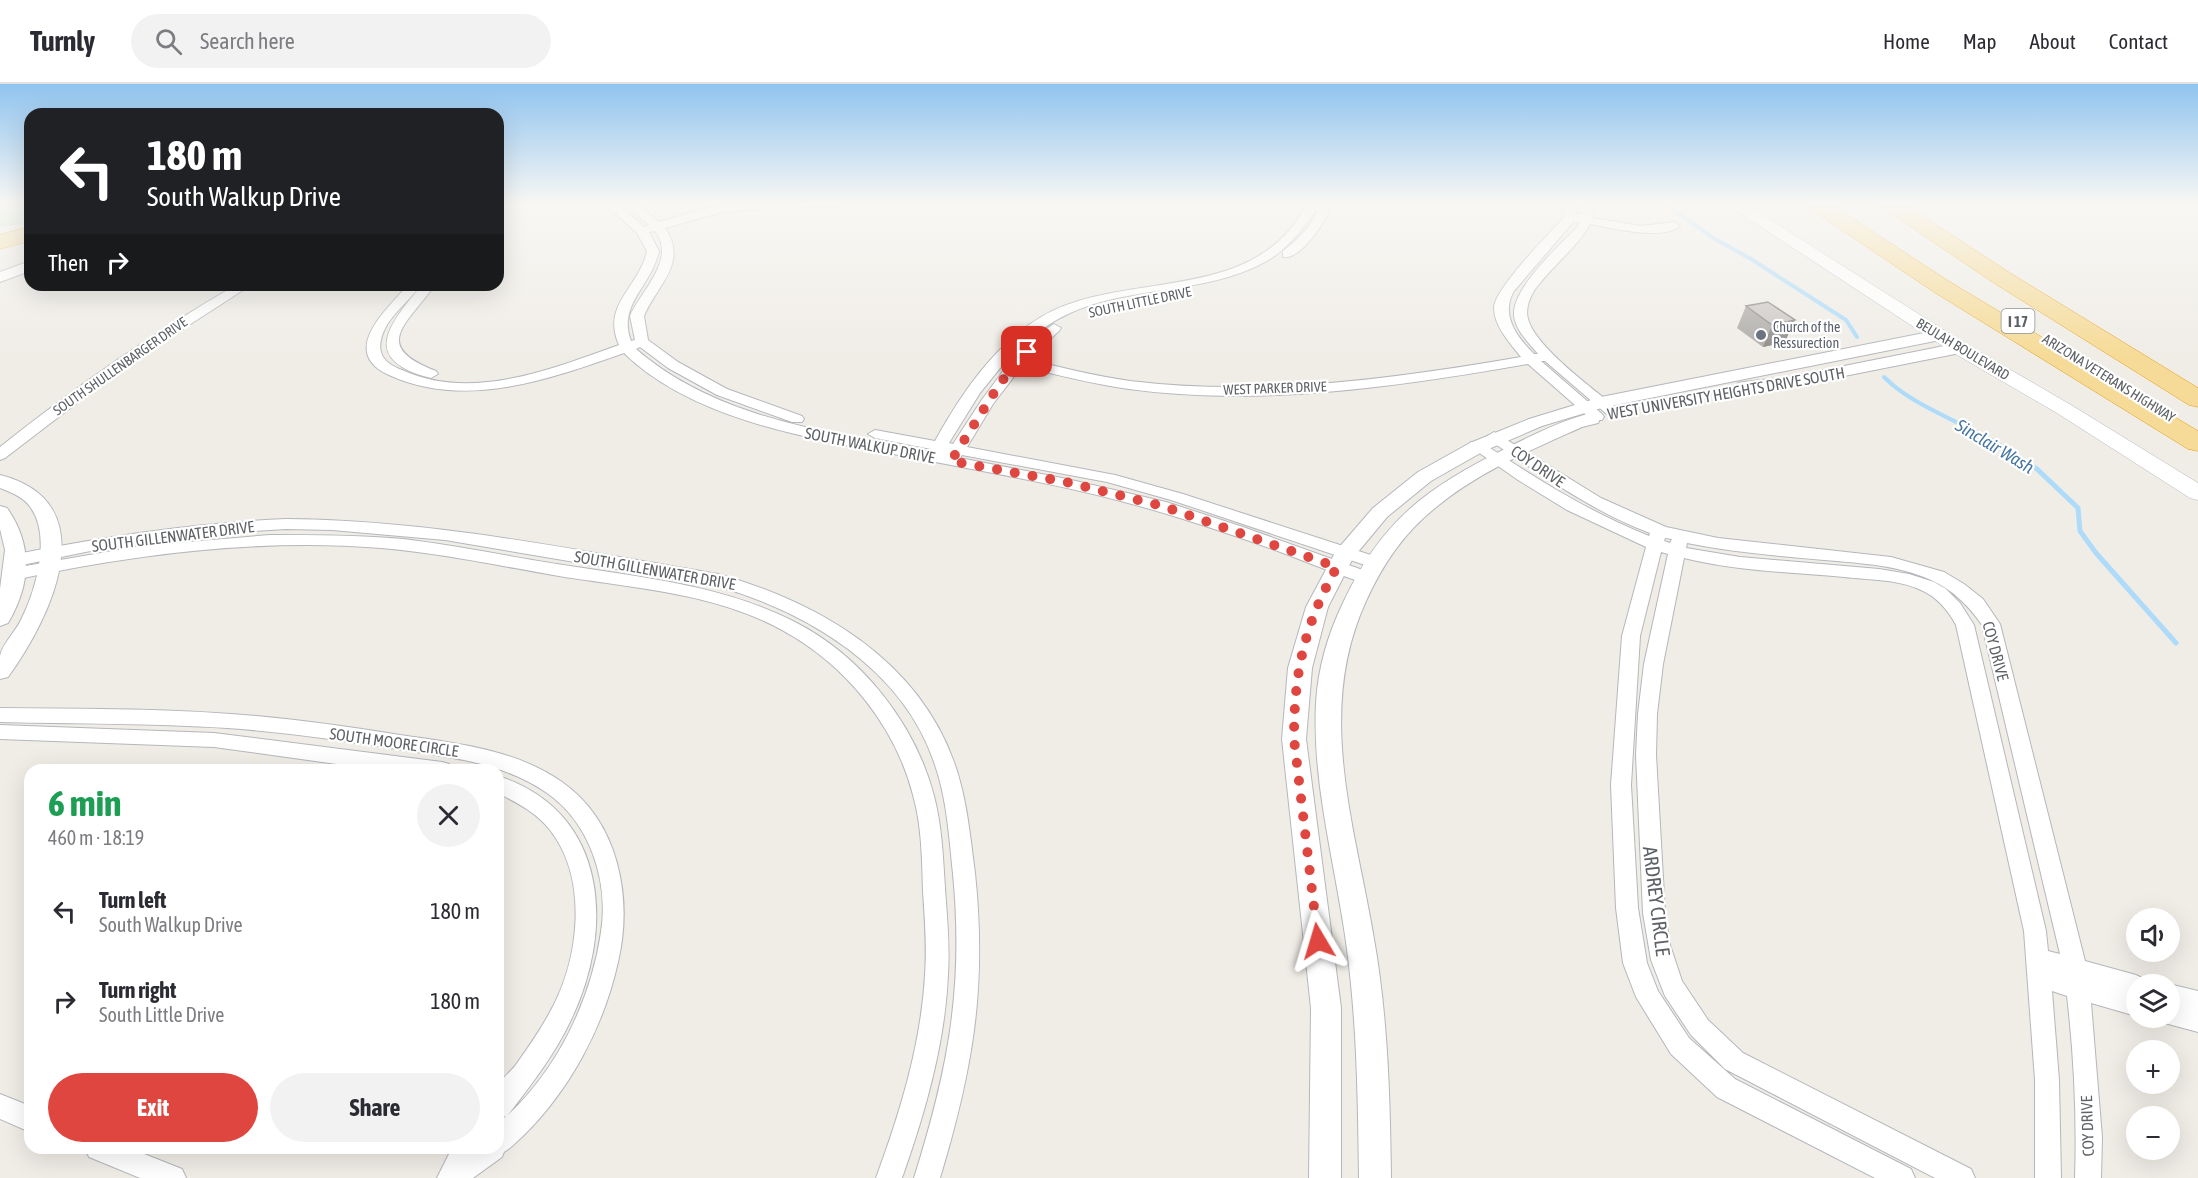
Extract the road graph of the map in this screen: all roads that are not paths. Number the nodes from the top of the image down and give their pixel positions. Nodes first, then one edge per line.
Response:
1 (653, 253) edge
2 (670, 253) edge
3 (1269, 253) edge
4 (1288, 253) edge
5 (1540, 253) edge
6 (1560, 253) edge
7 (1811, 253) edge
8 (1890, 253) edge
9 (1916, 253) edge
10 (1966, 253) edge
11 (24, 268) edge
12 (0, 277) edge
13 (24, 278) edge
14 (0, 286) edge
15 (216, 291) edge
16 (234, 291) edge
17 (410, 291) edge
18 (424, 291) edge
19 (1940, 335) junction
20 (641, 338) junction
21 (624, 343) junction
22 (1959, 348) junction
23 (1544, 351) junction
24 (1015, 354) junction
25 (1527, 355) junction
26 (2198, 399) edge
27 (1599, 410) junction
28 (2198, 432) edge
29 (0, 440) edge
30 (2198, 443) edge
31 (1495, 448) junction
32 (936, 452) junction
33 (0, 455) edge
34 (954, 455) junction
35 (0, 481) edge
36 (2198, 493) edge
37 (0, 512) edge
38 (1667, 540) junction
39 (51, 559) junction
40 (1342, 560) junction
41 (15, 567) junction
42 (1370, 569) junction
43 (1933, 581) junction
44 (0, 618) edge
45 (0, 671) edge
46 (897, 685) junction
47 (873, 696) junction
48 (0, 715) edge
49 (0, 732) edge
50 (396, 764) edge
51 (504, 786) edge
52 (2038, 967) junction
53 (2077, 979) junction
54 (2126, 985) edge
55 (2180, 998) edge
56 (2126, 1001) edge
57 (2198, 1002) edge
58 (2180, 1017) edge
59 (2198, 1021) edge
60 (504, 1099) edge
61 (0, 1106) edge
62 (24, 1116) edge
63 (504, 1136) edge
64 (113, 1154) edge
65 (463, 1154) edge
66 (485, 1154) edge
67 (173, 1178) edge
68 (451, 1178) edge
69 (889, 1178) edge
70 (927, 1178) edge
71 (1325, 1178) edge
72 (1374, 1178) edge
73 (1902, 1178) edge
74 (1962, 1178) edge
75 (2048, 1178) edge
76 (2088, 1178) edge

1 - 21 street
2 - 20 street
3 - 24 street, SOUTH LITTLE DRIVE
4 - 24 street, SOUTH LITTLE DRIVE
5 - 25 street
6 - 23 street
7 - 19 main road, BEULAH BOULEVARD
8 - 30 highway
9 - 28 highway, ARIZONA VETERANS HIGHWAY / I 17
10 - 26 highway, ARIZONA VETERANS HIGHWAY / I 17
11 - 12 street
13 - 14 street
15 - 29 street, SOUTH SHULLENBARGER DRIVE
16 - 33 street, SOUTH SHULLENBARGER DRIVE
17 - 21 street
18 - 21 street
19 - 22 main road, BEULAH BOULEVARD
19 - 27 street, WEST UNIVERSITY HEIGHTS DRIVE SOUTH
20 - 21 street
20 - 32 street, SOUTH WALKUP DRIVE
21 - 32 street, SOUTH WALKUP DRIVE
22 - 27 street, WEST UNIVERSITY HEIGHTS DRIVE SOUTH
22 - 36 main road, BEULAH BOULEVARD
23 - 25 street, WEST PARKER DRIVE
23 - 27 street
24 - 25 street, WEST PARKER DRIVE
24 - 32 street, SOUTH LITTLE DRIVE
24 - 34 street, SOUTH LITTLE DRIVE
25 - 27 street
27 - 31 street, WEST UNIVERSITY HEIGHTS DRIVE SOUTH
31 - 38 street, COY DRIVE
31 - 40 street, WEST UNIVERSITY HEIGHTS DRIVE SOUTH
31 - 42 street, WEST UNIVERSITY HEIGHTS DRIVE SOUTH
32 - 34 street, SOUTH WALKUP DRIVE
34 - 40 street, SOUTH WALKUP DRIVE
35 - 39 street
37 - 41 street
38 - 43 street, COY DRIVE
38 - 73 street, ARDREY CIRCLE
38 - 74 street, ARDREY CIRCLE
39 - 41 street, SOUTH GILLENWATER DRIVE
39 - 45 street
39 - 46 street, SOUTH GILLENWATER DRIVE
39 - 47 street, SOUTH GILLENWATER DRIVE
40 - 42 street, SOUTH WALKUP DRIVE
40 - 71 street, WEST UNIVERSITY HEIGHTS DRIVE SOUTH
41 - 44 street
42 - 72 street, WEST UNIVERSITY HEIGHTS DRIVE SOUTH
43 - 52 street, COY DRIVE
43 - 53 street, COY DRIVE
46 - 47 street
46 - 70 street, SOUTH GILLENWATER DRIVE
47 - 69 street, SOUTH GILLENWATER DRIVE
48 - 63 street, SOUTH MOORE CIRCLE
49 - 50 street, SOUTH MOORE CIRCLE
51 - 60 street
52 - 53 street
52 - 75 street, COY DRIVE
53 - 54 street
53 - 56 street
53 - 76 street, COY DRIVE
55 - 57 street
58 - 59 street
61 - 62 street
64 - 67 street
65 - 68 street
66 - 68 street

